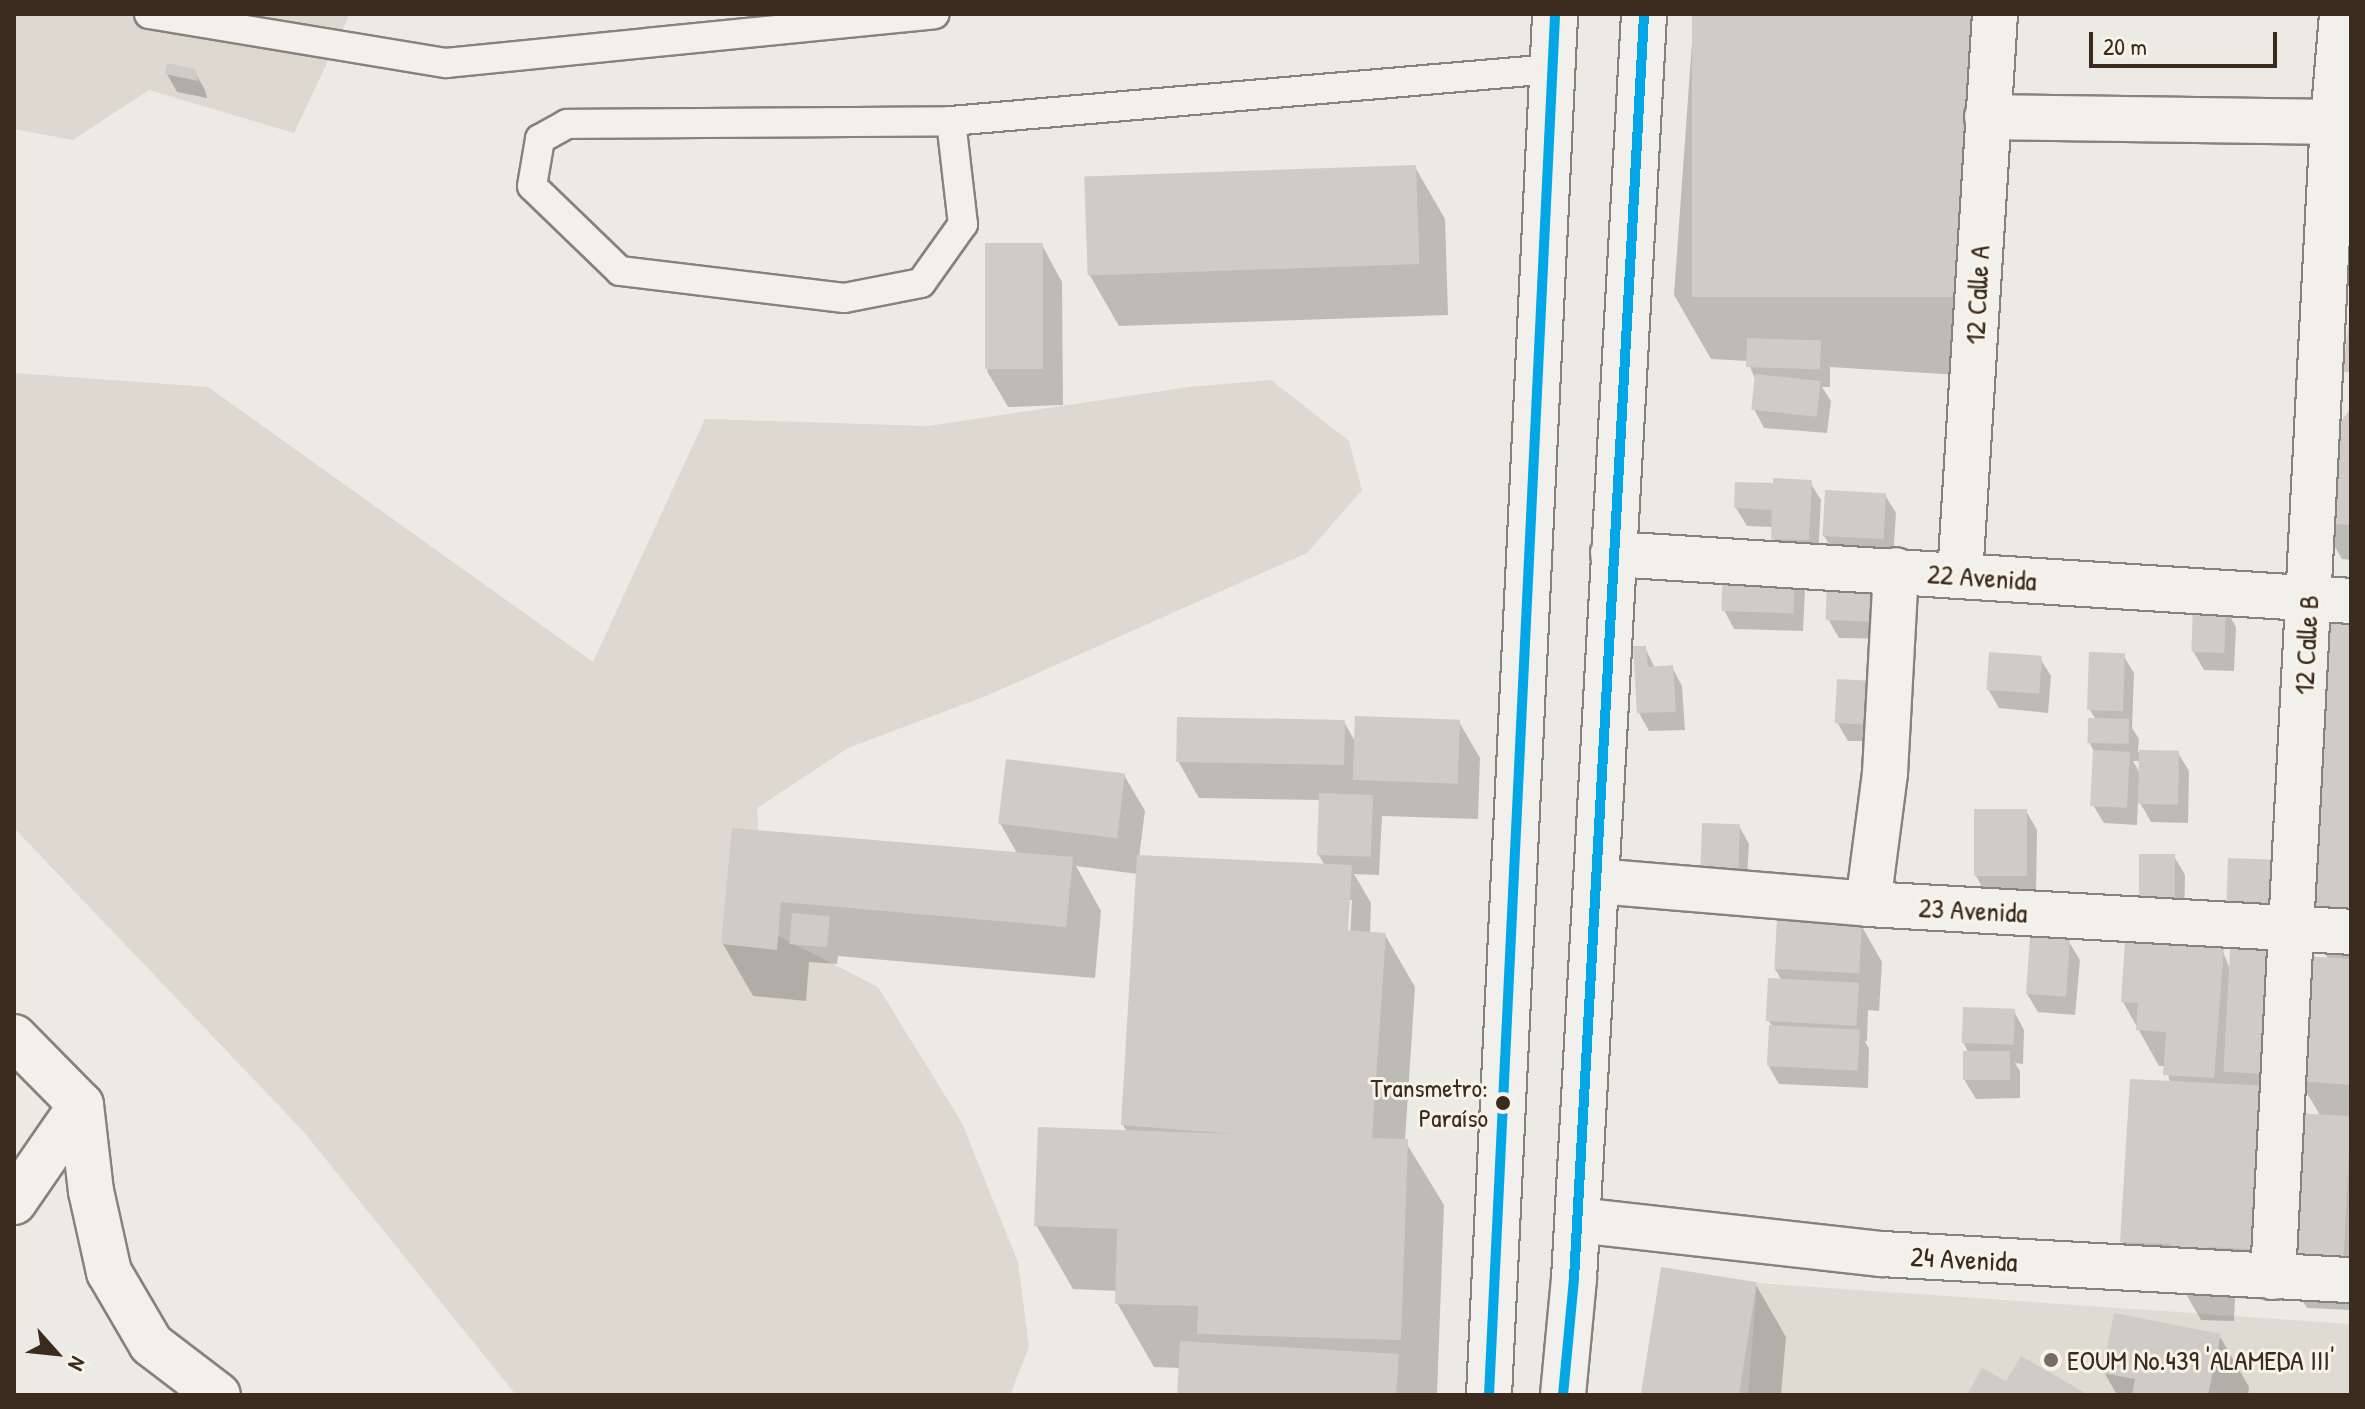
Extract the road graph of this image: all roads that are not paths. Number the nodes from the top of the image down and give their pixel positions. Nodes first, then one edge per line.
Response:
1 (149, 14) edge
2 (935, 14) edge
3 (1555, 14) edge
4 (1644, 14) edge
5 (1995, 14) edge
6 (2342, 14) edge
7 (1552, 69) junction
8 (1987, 117) junction
9 (951, 121) junction
10 (2333, 122) junction
11 (1613, 554) junction
12 (1896, 570) junction
13 (1960, 576) junction
14 (2308, 598) junction
15 (2351, 601) edge
16 (1596, 881) junction
17 (1868, 904) junction
18 (2293, 928) junction
19 (2351, 932) edge
20 (14, 1037) edge
21 (81, 1105) junction
22 (14, 1202) edge
23 (1578, 1220) junction
24 (2273, 1277) junction
25 (2351, 1280) edge
26 (218, 1395) edge
27 (1489, 1395) edge
28 (1563, 1395) edge

1 - 2 lane
3 - 7 street
4 - 11 street
5 - 8 street, 12 Calle A
6 - 10 street, 12 Calle B
7 - 9 lane
7 - 27 street
8 - 10 street
8 - 13 street, 12 Calle A
9 - 9 lane
10 - 14 street, 12 Calle B
11 - 12 street, 22 Avenida
11 - 16 street
12 - 13 street, 22 Avenida
12 - 17 street
13 - 14 street, 22 Avenida
14 - 15 street, 22 Avenida
14 - 18 street, 12 Calle B
16 - 17 street, 23 Avenida
16 - 23 street
17 - 18 street, 23 Avenida
18 - 19 street, 23 Avenida
18 - 24 street, 12 Calle B
20 - 21 street
21 - 22 street
21 - 26 street
23 - 24 street, 24 Avenida
23 - 28 street
24 - 25 street, 24 Avenida

